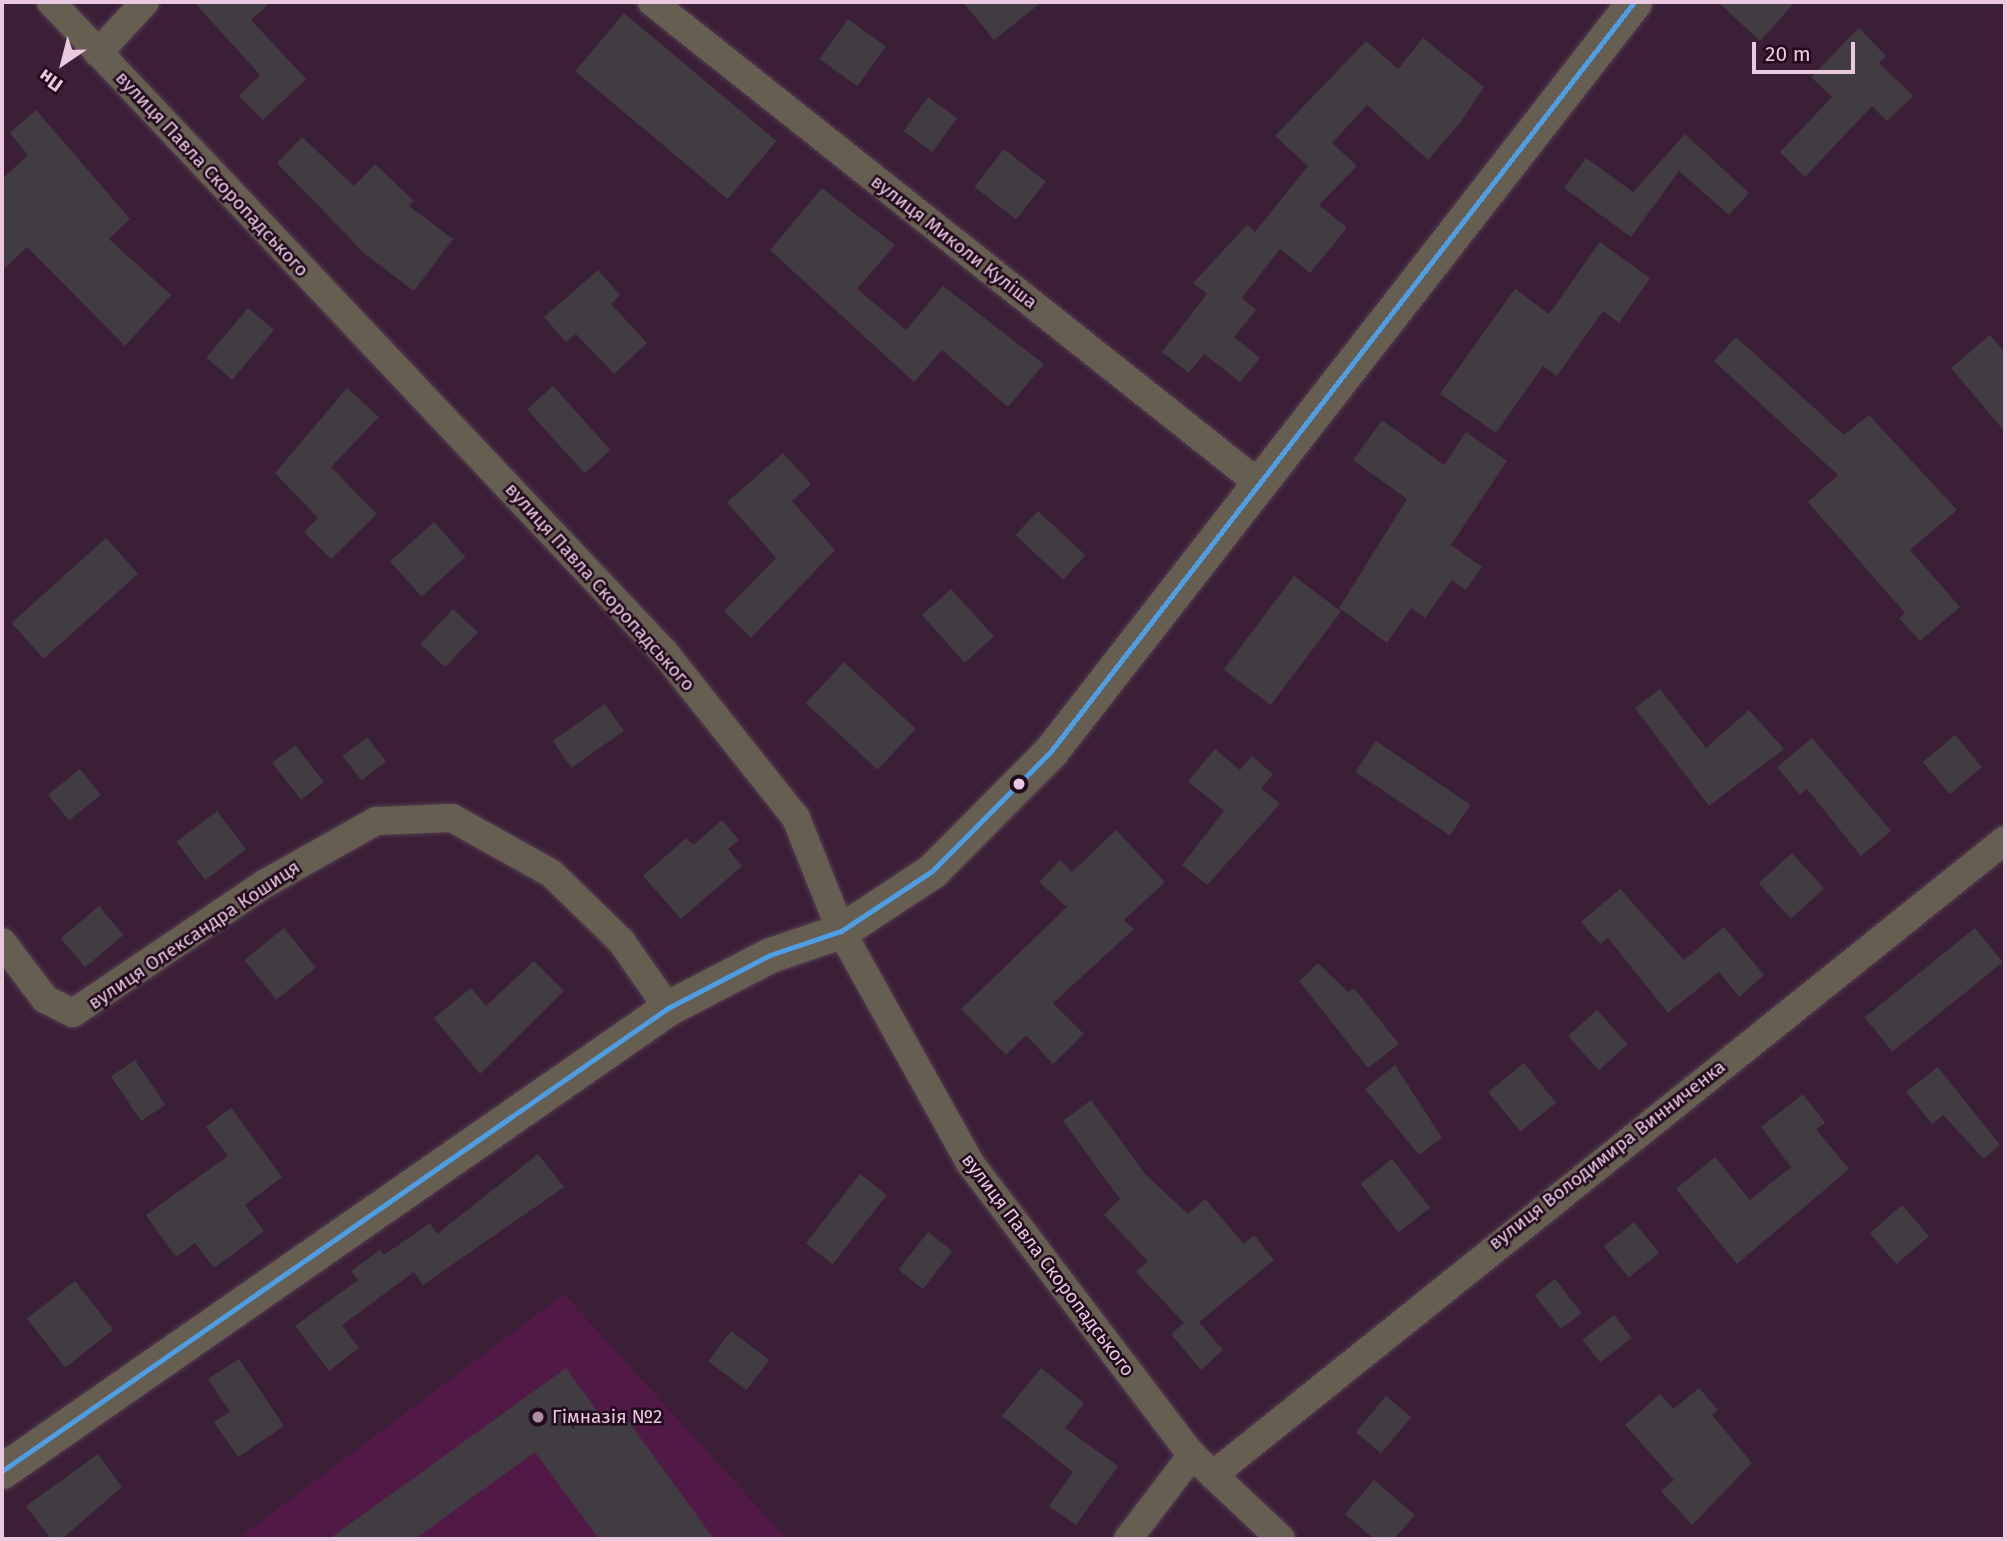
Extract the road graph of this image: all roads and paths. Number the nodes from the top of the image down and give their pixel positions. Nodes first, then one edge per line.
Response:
1 (51, 2) edge
2 (145, 2) edge
3 (652, 2) edge
4 (1634, 2) edge
5 (98, 53) junction
6 (1256, 482) junction
7 (2005, 841) edge
8 (841, 931) junction
9 (2, 942) edge
10 (668, 1008) junction
11 (1192, 1455) junction
12 (2, 1471) edge
13 (1213, 1475) junction
14 (1128, 1539) edge
15 (1281, 1539) edge

1 - 5 street, вулиця Павла Скоропадського
2 - 5 street
3 - 6 street, вулиця Миколи Куліша
4 - 6 street
5 - 8 street, вулиця Павла Скоропадського
6 - 8 street
7 - 13 street, вулиця Володимира Винниченка
8 - 10 street
8 - 11 street, вулиця Павла Скоропадського
9 - 10 street, вулиця Олександра Кошиця
10 - 12 street
11 - 13 street, вулиця Павла Скоропадського
11 - 14 street
13 - 15 street, вулиця Павла Скоропадського

